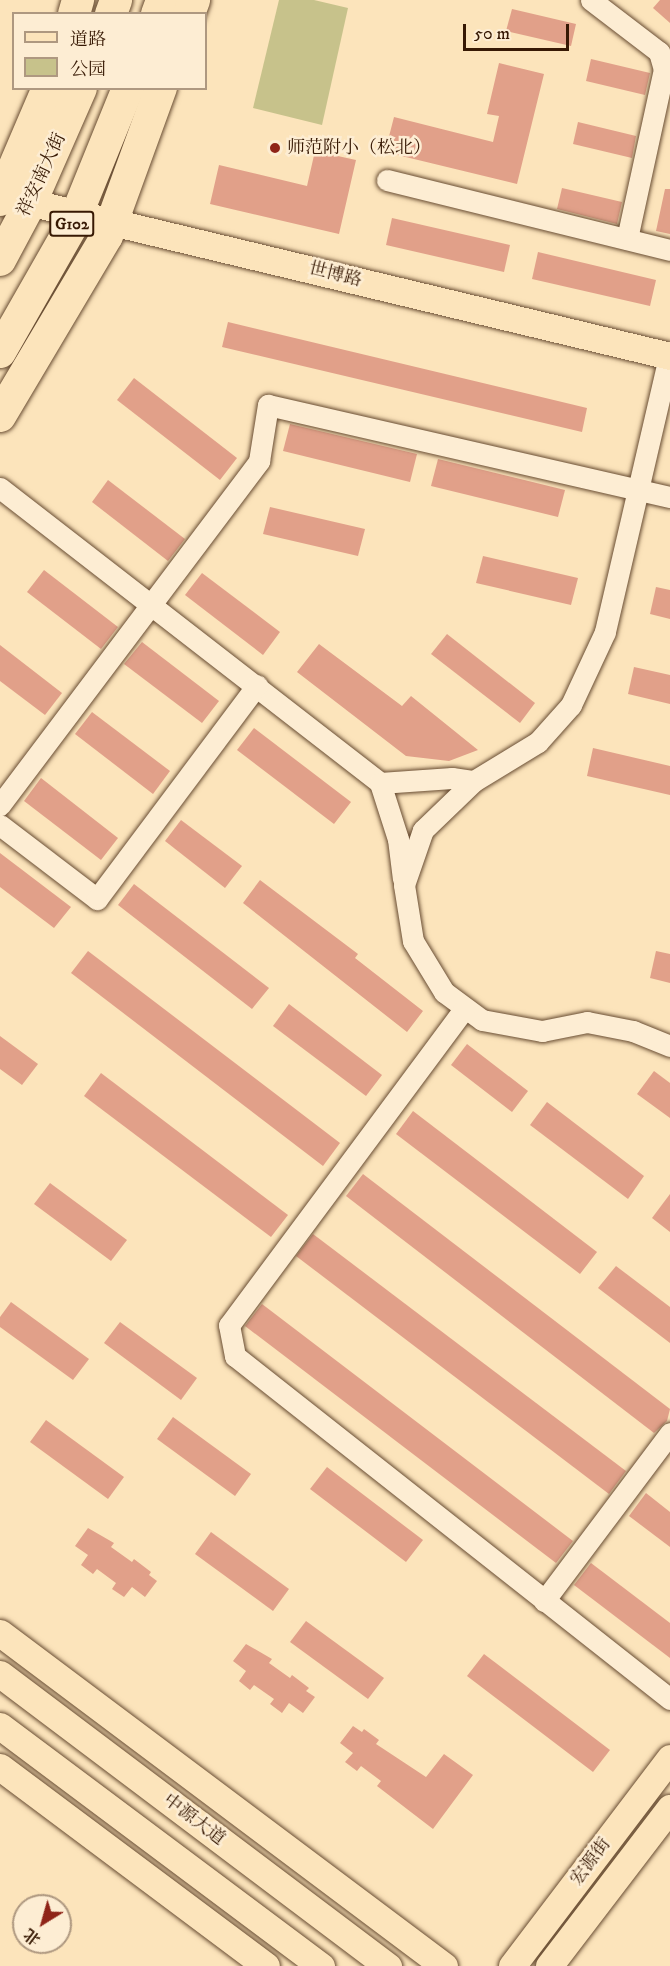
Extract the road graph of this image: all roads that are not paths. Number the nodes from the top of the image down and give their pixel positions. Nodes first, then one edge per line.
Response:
1 (591, 0) edge
2 (47, 90) edge
3 (80, 90) edge
4 (127, 90) edge
5 (160, 90) edge
6 (387, 180) dead end
7 (9, 204) edge
8 (73, 221) junction
9 (108, 230) junction
10 (627, 239) junction
11 (670, 250) edge
12 (0, 260) edge
13 (0, 352) edge
14 (669, 362) edge
15 (0, 416) edge
16 (0, 488) edge
17 (636, 489) junction
18 (670, 497) edge
19 (153, 605) junction
20 (257, 685) junction
21 (474, 781) junction
22 (380, 783) junction
23 (0, 805) edge
24 (0, 825) edge
25 (404, 885) junction
26 (464, 1009) junction
27 (670, 1046) edge
28 (670, 1433) edge
29 (544, 1601) junction
30 (0, 1634) edge
31 (0, 1674) edge
32 (670, 1699) edge
33 (0, 1726) edge
34 (670, 1758) edge
35 (0, 1767) edge
36 (670, 1808) edge
37 (266, 1966) edge
38 (321, 1966) edge
39 (388, 1966) edge
40 (444, 1966) edge
41 (512, 1966) edge
42 (549, 1966) edge

1 - 10 street
2 - 7 highway
3 - 7 highway, 祥安南大街 / G102
4 - 8 highway, G102
5 - 9 highway
6 - 10 street
7 - 8 main road, 世博路
7 - 12 highway, 祥安南大街 / G102
8 - 9 main road, 世博路
8 - 13 highway, G102
9 - 14 main road, 世博路
9 - 15 highway
10 - 11 street
14 - 17 street
16 - 19 street
17 - 18 street
17 - 19 street
17 - 21 street
19 - 20 street
19 - 23 street
20 - 22 street
20 - 24 street
21 - 22 street
21 - 25 street
22 - 25 street
25 - 26 street
26 - 27 street
26 - 29 street
28 - 29 street
29 - 32 street
30 - 40 main road
31 - 39 main road, 中源大道
33 - 38 main road
34 - 41 main road, 宏源街
35 - 37 main road
36 - 42 main road, 宏源街

